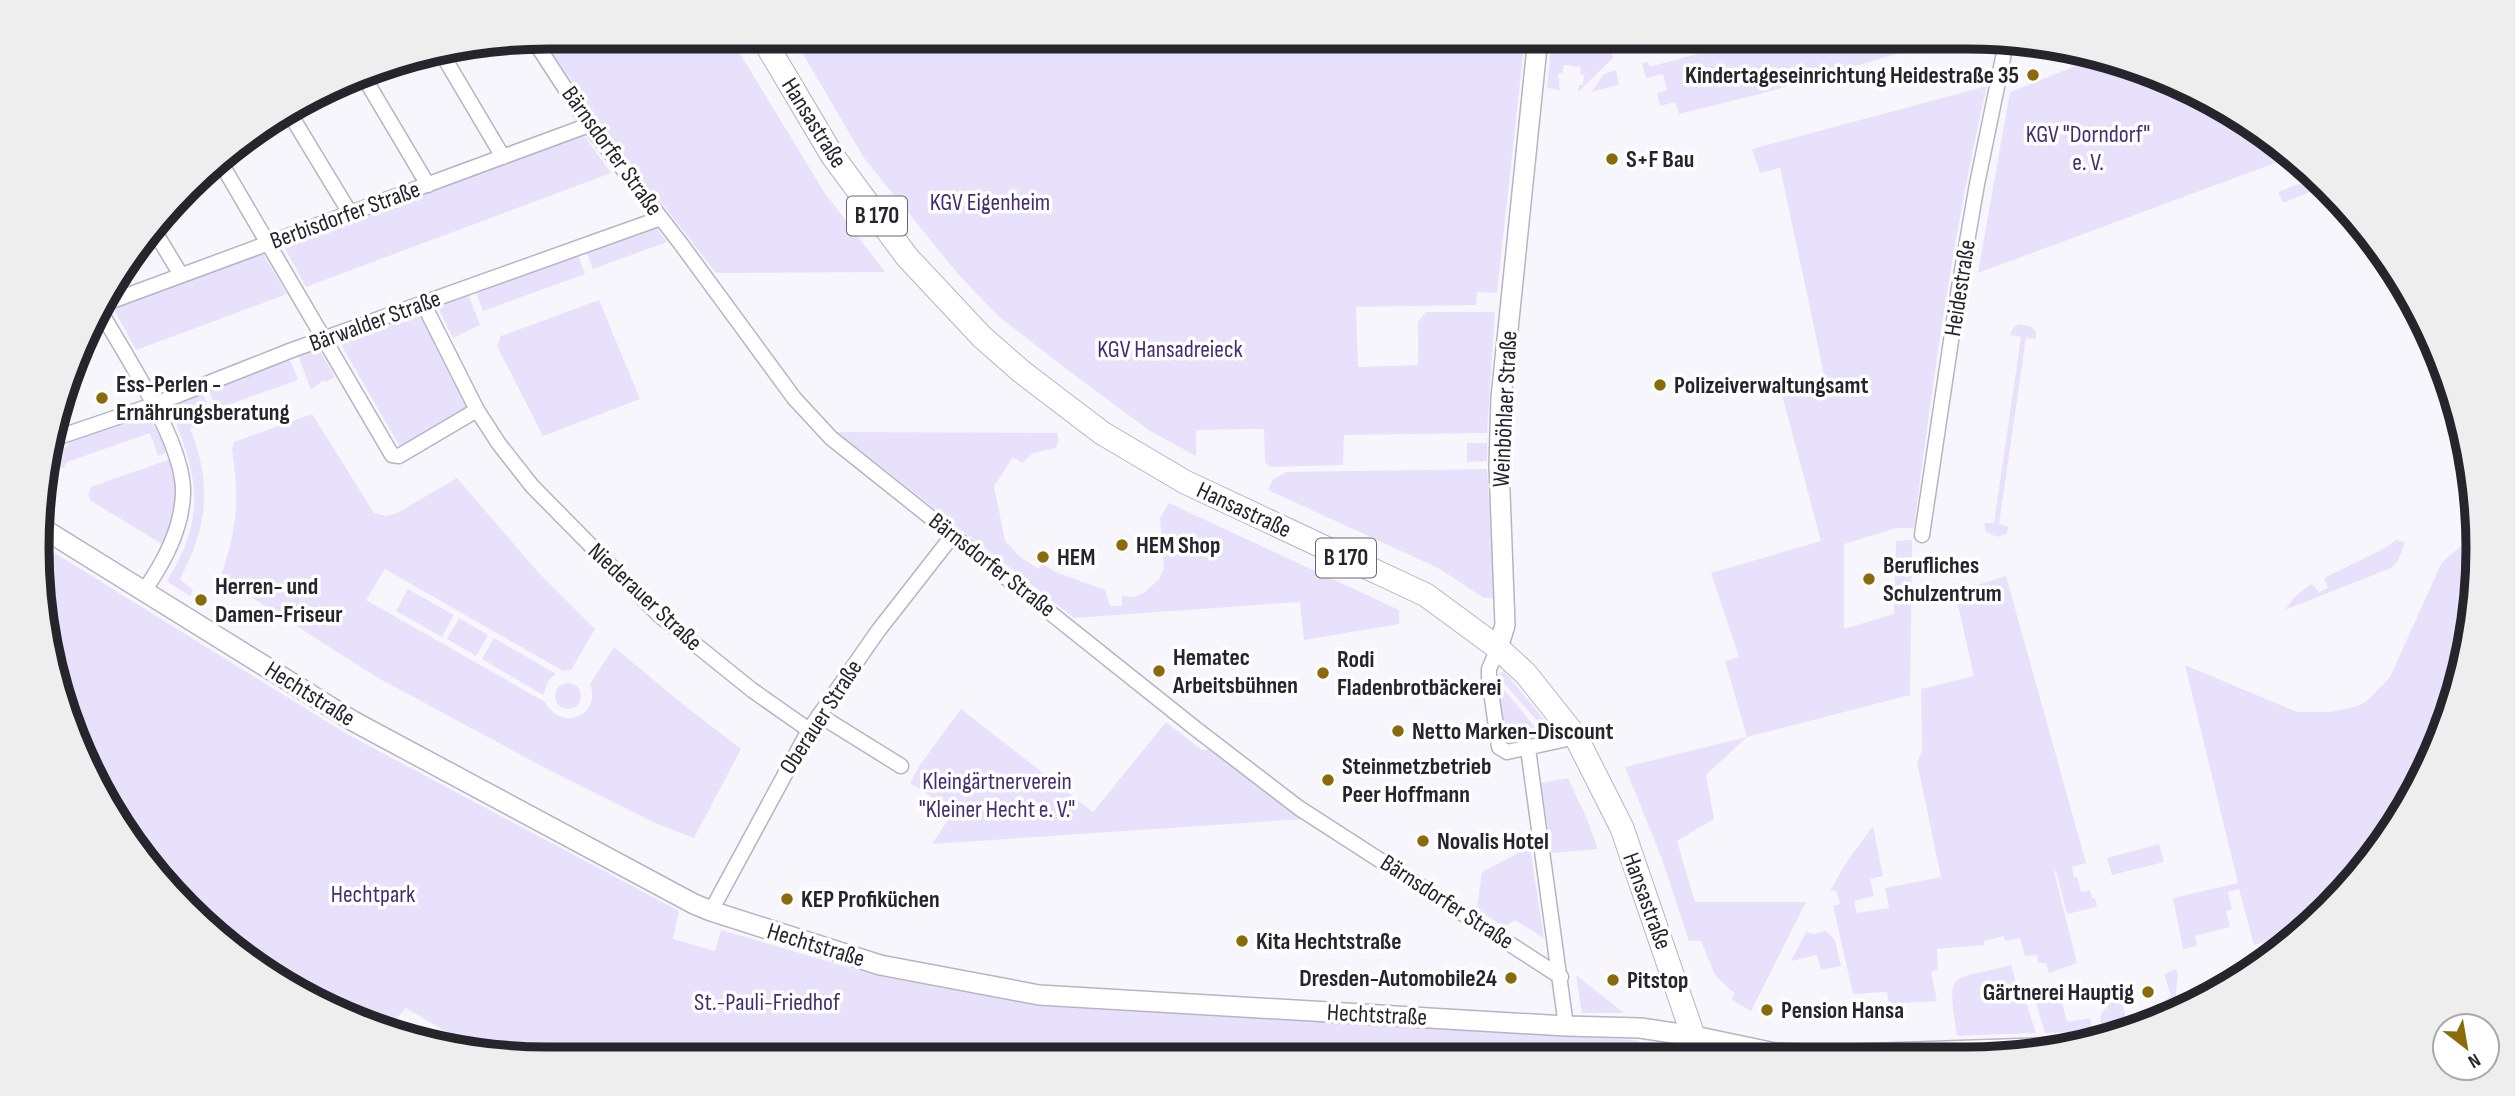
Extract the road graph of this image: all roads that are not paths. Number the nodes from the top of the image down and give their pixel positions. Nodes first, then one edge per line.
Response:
1 (540, 49) edge
2 (769, 49) edge
3 (1537, 49) edge
4 (2004, 50) edge
5 (446, 60) edge
6 (367, 83) edge
7 (293, 119) edge
8 (589, 125) junction
9 (503, 157) junction
10 (224, 169) edge
11 (428, 185) junction
12 (350, 213) junction
13 (661, 218) junction
14 (158, 237) edge
15 (268, 243) junction
16 (181, 275) junction
17 (114, 301) edge
18 (423, 303) junction
19 (105, 317) edge
20 (324, 339) junction
21 (153, 405) junction
22 (477, 410) junction
23 (62, 436) edge
24 (49, 532) edge
25 (953, 535) junction
26 (1922, 535) dead end
27 (144, 591) junction
28 (1499, 648) junction
29 (819, 715) junction
30 (809, 730) junction
31 (1576, 737) junction
32 (1528, 749) junction
33 (901, 766) dead end
34 (710, 912) junction
35 (1561, 977) junction
36 (1566, 1026) junction
37 (1697, 1046) edge

1 - 8 street, Bärnsdorfer Straße
2 - 28 main road, Hansastraße / B 170
3 - 28 street, Weinböhlaer Straße
4 - 26 street, Heidestraße
5 - 9 street
6 - 11 street
7 - 12 street
8 - 9 street, Berbisdorfer Straße
8 - 13 street, Bärnsdorfer Straße
9 - 11 street, Berbisdorfer Straße
10 - 15 street
11 - 12 street, Berbisdorfer Straße
12 - 15 street, Berbisdorfer Straße
13 - 18 street, Bärwalder Straße
13 - 25 street, Bärnsdorfer Straße
14 - 16 street
15 - 16 street, Berbisdorfer Straße
15 - 20 street
16 - 17 street, Berbisdorfer Straße
18 - 20 street, Bärwalder Straße
18 - 22 street, Niederauer Straße
19 - 21 street
20 - 21 street, Bärwalder Straße
20 - 22 street
21 - 23 street, Bärwalder Straße
21 - 27 street
22 - 30 street, Niederauer Straße
24 - 27 street, Hechtstraße
25 - 29 street, Oberauer Straße
25 - 35 street, Bärnsdorfer Straße
27 - 34 street, Hechtstraße
28 - 31 main road, Hansastraße / B 170
28 - 32 street, Weinböhlaer Straße
29 - 30 street, Oberauer Straße
29 - 33 street
30 - 34 street, Oberauer Straße
31 - 32 street, Weinböhlaer Straße
31 - 37 main road, Hansastraße / B 170
32 - 35 street
34 - 36 street, Hechtstraße
35 - 36 street
36 - 37 street, Hechtstraße

